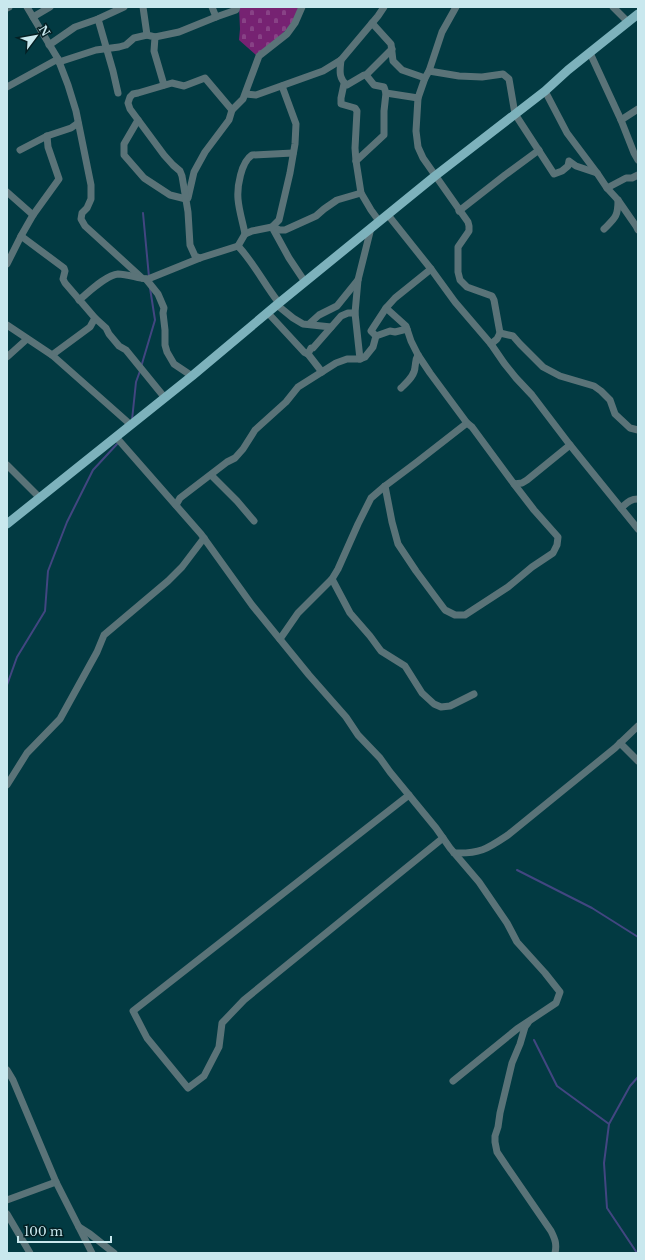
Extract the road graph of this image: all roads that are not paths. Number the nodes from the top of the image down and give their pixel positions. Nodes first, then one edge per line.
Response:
1 (27, 7) edge
2 (50, 7) edge
3 (123, 7) edge
4 (143, 7) edge
5 (212, 7) edge
6 (237, 7) edge
7 (302, 7) edge
8 (384, 7) edge
9 (456, 7) edge
10 (613, 7) edge
11 (638, 14) edge
12 (33, 16) junction
13 (216, 17) junction
14 (98, 19) junction
15 (628, 22) junction
16 (372, 23) junction
17 (147, 35) junction
18 (155, 37) junction
19 (49, 45) junction
20 (106, 49) junction
21 (392, 49) junction
22 (590, 53) junction
23 (341, 60) junction
24 (59, 61) junction
25 (429, 71) junction
26 (366, 75) junction
27 (425, 78) junction
28 (344, 84) junction
29 (164, 85) junction
30 (282, 86) junction
31 (7, 87) edge
32 (545, 91) junction
33 (118, 93) dead end
34 (386, 93) junction
35 (246, 94) junction
36 (418, 98) junction
37 (638, 109) edge
38 (232, 110) junction
39 (515, 114) junction
40 (138, 120) junction
41 (621, 120) junction
42 (78, 123) junction
43 (48, 136) junction
44 (20, 150) dead end
45 (539, 150) junction
46 (293, 153) junction
47 (638, 160) edge
48 (356, 161) junction
49 (597, 173) junction
50 (638, 175) edge
51 (435, 176) junction
52 (607, 188) junction
53 (7, 192) edge
54 (361, 193) junction
55 (618, 200) junction
56 (186, 201) junction
57 (460, 211) junction
58 (33, 215) junction
59 (388, 215) junction
60 (379, 221) junction
61 (272, 227) junction
62 (372, 228) junction
63 (604, 229) dead end
64 (638, 230) edge
65 (245, 234) junction
66 (21, 236) junction
67 (238, 246) junction
68 (200, 258) junction
69 (7, 264) edge
70 (431, 269) junction
71 (144, 279) junction
72 (358, 280) junction
73 (305, 282) junction
74 (79, 300) junction
75 (278, 304) junction
76 (386, 308) junction
77 (355, 312) junction
78 (268, 313) junction
79 (319, 315) junction
80 (95, 318) junction
81 (309, 324) junction
82 (7, 325) edge
83 (332, 326) junction
84 (408, 329) junction
85 (500, 333) junction
86 (376, 336) junction
87 (27, 339) junction
88 (491, 344) junction
89 (308, 354) junction
90 (52, 355) junction
91 (418, 355) junction
92 (7, 357) edge
93 (360, 359) junction
94 (322, 372) junction
95 (192, 376) junction
96 (401, 388) dead end
97 (165, 398) junction
98 (467, 423) junction
99 (131, 425) junction
100 (638, 430) edge
101 (116, 437) junction
102 (570, 445) junction
103 (7, 465) edge
104 (211, 475) junction
105 (514, 484) junction
106 (385, 486) junction
107 (169, 497) junction
108 (40, 498) junction
109 (180, 498) junction
110 (638, 499) edge
111 (176, 505) junction
112 (621, 508) junction
113 (254, 521) dead end
114 (7, 524) edge
115 (638, 529) edge
116 (204, 538) junction
117 (332, 579) junction
118 (280, 639) junction
119 (474, 694) dead end
120 (638, 726) edge
121 (620, 743) junction
122 (638, 761) edge
123 (7, 785) edge
124 (409, 795) junction
125 (444, 838) junction
126 (454, 852) junction
127 (530, 1020) junction
128 (7, 1070) edge
129 (453, 1081) dead end
130 (56, 1182) junction
131 (7, 1200) edge
132 (7, 1214) edge
133 (79, 1227) junction
134 (30, 1253) edge
135 (92, 1253) edge
136 (114, 1253) edge
137 (555, 1253) edge

1 - 12 street
2 - 12 street
3 - 14 street
4 - 17 street
5 - 13 street
6 - 13 street
7 - 35 street
8 - 16 street
9 - 25 street
10 - 15 street
11 - 15 main road
12 - 19 street
13 - 18 street
14 - 19 street
14 - 20 street
15 - 22 main road
16 - 21 street
16 - 23 street
17 - 18 street
17 - 20 street
18 - 29 street
19 - 24 street
20 - 24 street
20 - 33 street
21 - 26 street
21 - 27 street
22 - 32 main road
22 - 41 street
23 - 28 street
23 - 30 street
24 - 31 street
24 - 42 street
25 - 27 street
25 - 39 street
26 - 28 street
26 - 34 street
27 - 36 street
28 - 48 street
29 - 38 street
29 - 40 street
30 - 35 street
30 - 46 street
32 - 39 main road
32 - 49 street
34 - 36 street
34 - 48 street
35 - 38 street
36 - 51 street
37 - 41 street
38 - 56 street
39 - 45 street
39 - 51 main road
40 - 56 street
40 - 56 street
41 - 47 street
42 - 43 street
42 - 71 street
43 - 44 street
43 - 58 street
45 - 49 street
45 - 57 street
46 - 61 street
46 - 65 street
48 - 54 street
49 - 52 street
50 - 52 street
51 - 57 street
51 - 59 main road
52 - 55 street
53 - 58 street
54 - 60 street
54 - 61 street
55 - 63 street
55 - 64 street
56 - 68 street
57 - 85 street
58 - 66 street
59 - 60 main road
59 - 70 street
60 - 62 main road
61 - 65 street
61 - 73 street
62 - 72 street
62 - 73 main road
65 - 67 street
66 - 69 street
66 - 74 street
67 - 68 street
67 - 75 street
68 - 71 street
70 - 76 street
70 - 88 street
71 - 74 street
71 - 95 street
72 - 77 street
72 - 79 street
73 - 75 main road
74 - 80 street
75 - 78 main road
75 - 81 street
76 - 84 street
76 - 86 street
77 - 83 street
77 - 93 street
78 - 89 street
78 - 95 main road
79 - 81 street
79 - 83 street
80 - 90 street
80 - 97 street
81 - 83 street
82 - 87 street
83 - 89 street
84 - 86 street
84 - 91 street
85 - 88 street
85 - 100 street
86 - 93 street
87 - 90 street
87 - 92 street
88 - 102 street
89 - 94 street
90 - 99 street
91 - 96 street
91 - 98 street
93 - 94 street
94 - 104 street
95 - 97 main road
97 - 99 main road
98 - 105 street
98 - 106 street
99 - 101 main road
101 - 107 street
101 - 108 main road
102 - 105 street
102 - 112 street
103 - 108 street
104 - 109 street
104 - 113 street
105 - 106 street
106 - 117 street
107 - 109 street
107 - 111 street
108 - 114 main road
109 - 111 street
110 - 112 street
111 - 116 street
112 - 115 street
116 - 118 street
116 - 123 street
117 - 118 street
117 - 119 street
118 - 124 street
120 - 121 street
121 - 122 street
121 - 126 street
124 - 125 street
124 - 125 street
125 - 126 street
126 - 127 street
127 - 129 street
127 - 137 street
128 - 130 street
130 - 131 street
130 - 133 street
132 - 134 street
133 - 135 street
133 - 136 street

